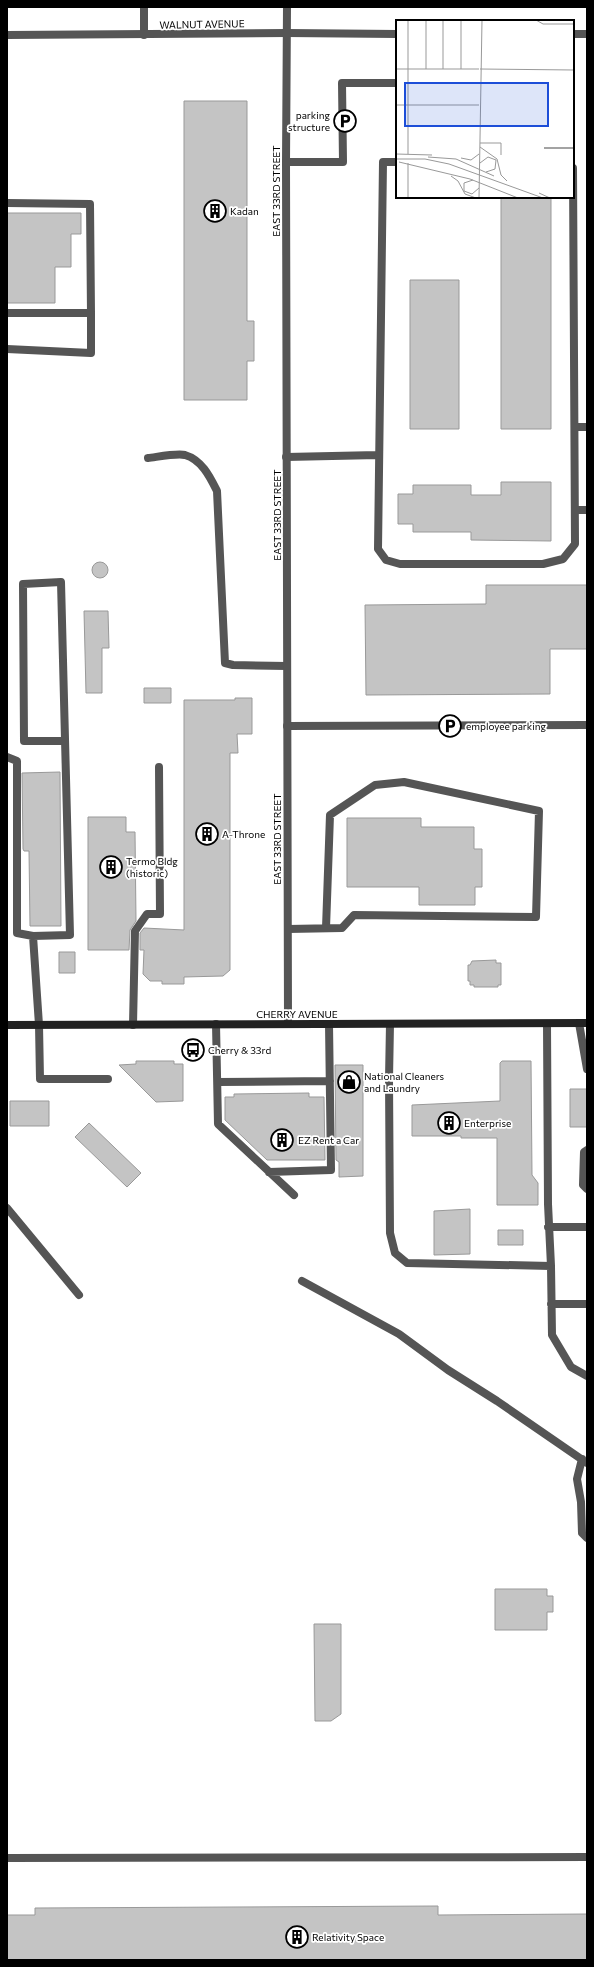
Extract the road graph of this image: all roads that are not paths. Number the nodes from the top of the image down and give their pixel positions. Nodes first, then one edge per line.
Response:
1 (144, 7) edge
2 (287, 7) edge
3 (287, 33) junction
4 (396, 34) edge
5 (574, 34) edge
6 (587, 34) edge
7 (7, 35) edge
8 (144, 35) junction
9 (396, 83) edge
10 (286, 162) junction
11 (396, 162) edge
12 (573, 198) edge
13 (7, 203) edge
14 (7, 313) edge
15 (91, 313) junction
16 (7, 349) edge
17 (575, 427) junction
18 (587, 427) edge
19 (378, 455) junction
20 (286, 457) junction
21 (148, 458) dead end
22 (575, 510) junction
23 (587, 510) edge
24 (287, 666) junction
25 (587, 724) edge
26 (287, 726) junction
27 (64, 741) junction
28 (7, 757) edge
29 (158, 767) dead end
30 (326, 928) junction
31 (288, 929) junction
32 (33, 936) junction
33 (583, 1023) edge
34 (216, 1024) junction
35 (288, 1024) junction
36 (329, 1024) junction
37 (390, 1024) junction
38 (546, 1024) junction
39 (7, 1025) edge
40 (39, 1025) junction
41 (133, 1025) junction
42 (587, 1069) edge
43 (108, 1078) dead end
44 (330, 1081) junction
45 (218, 1082) junction
46 (587, 1150) edge
47 (269, 1172) junction
48 (587, 1189) edge
49 (294, 1195) dead end
50 (7, 1208) edge
51 (548, 1227) junction
52 (587, 1227) edge
53 (551, 1266) junction
54 (302, 1281) dead end
55 (79, 1295) dead end
56 (551, 1304) junction
57 (587, 1304) edge
58 (587, 1376) edge
59 (584, 1461) edge
60 (584, 1502) edge
61 (587, 1538) edge
62 (587, 1857) edge
63 (7, 1858) edge

1 - 8 street
2 - 3 street, EAST 33RD STREET
3 - 4 street, WALNUT AVENUE
3 - 8 street, WALNUT AVENUE
3 - 10 street, EAST 33RD STREET
5 - 6 street
7 - 8 street, WALNUT AVENUE
9 - 10 street
10 - 20 street, EAST 33RD STREET
11 - 19 street
12 - 17 street
13 - 15 street
14 - 15 street
15 - 16 street
17 - 18 street
17 - 22 street
19 - 20 street
19 - 22 street
20 - 24 street, EAST 33RD STREET
21 - 24 street
22 - 23 street
24 - 26 street, EAST 33RD STREET
25 - 26 street
26 - 31 street, EAST 33RD STREET
27 - 27 street
27 - 32 street
28 - 32 street
29 - 41 street
30 - 30 street
30 - 31 street
31 - 35 street, EAST 33RD STREET
32 - 40 street
33 - 38 main road, CHERRY AVENUE
33 - 42 street
34 - 35 main road, CHERRY AVENUE
34 - 41 main road, CHERRY AVENUE
34 - 45 street
35 - 36 main road, CHERRY AVENUE
36 - 37 main road, CHERRY AVENUE
36 - 44 street
37 - 38 main road, CHERRY AVENUE
37 - 53 street
38 - 51 street
39 - 40 main road, CHERRY AVENUE
40 - 41 main road, CHERRY AVENUE
40 - 43 street
44 - 45 street
44 - 47 street
45 - 47 street
46 - 48 street
47 - 49 street
50 - 55 street
51 - 52 street
51 - 53 street
53 - 56 street
54 - 59 street
56 - 57 street
56 - 58 street
59 - 60 street
60 - 61 street
62 - 63 street

